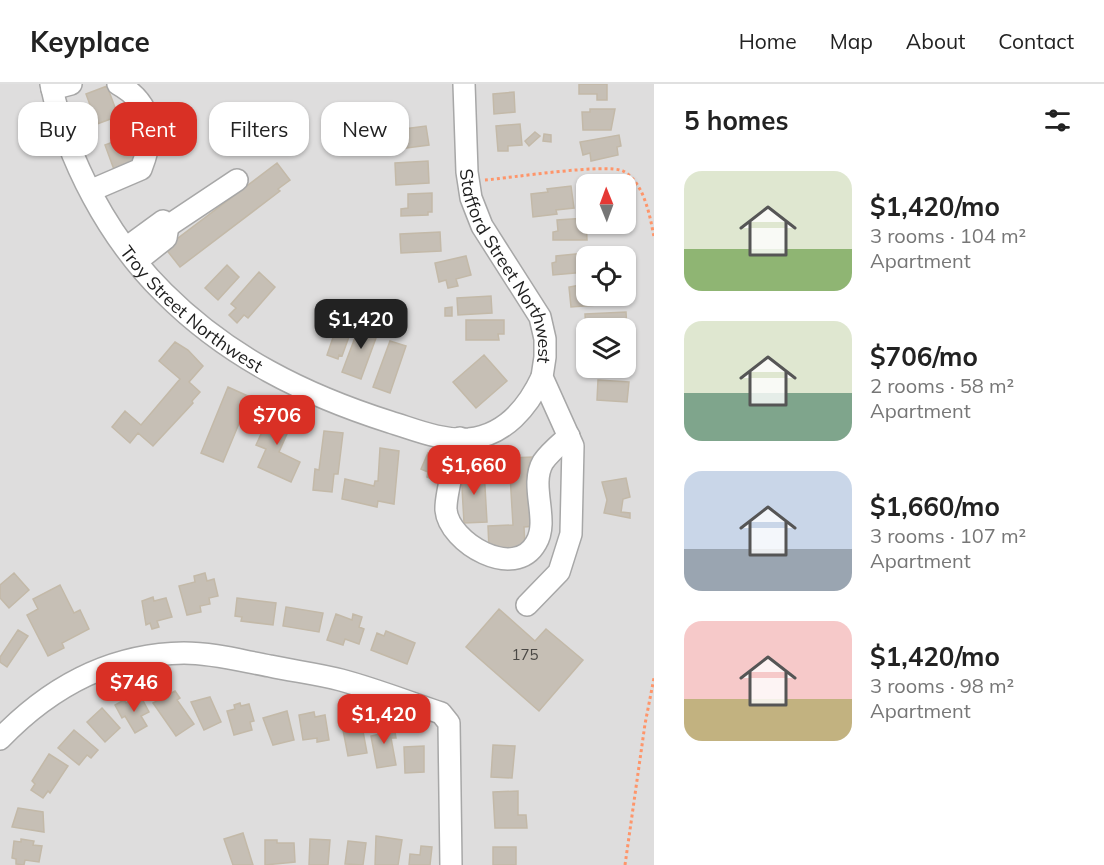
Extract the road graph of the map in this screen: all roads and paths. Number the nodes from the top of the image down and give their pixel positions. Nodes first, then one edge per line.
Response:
1 (118, 84) edge
2 (464, 84) edge
3 (58, 86) edge
4 (237, 180) dead end
5 (468, 181) junction
6 (92, 190) junction
7 (654, 237) edge
8 (131, 255) junction
9 (542, 377) junction
10 (569, 436) junction
11 (460, 438) junction
12 (527, 605) dead end
13 (654, 678) edge
14 (0, 739) edge
15 (452, 865) edge
16 (625, 865) edge

1 - 6 street
2 - 5 street, Stafford Street Northwest
3 - 6 street, Troy Street Northwest
4 - 8 street
5 - 7 path
5 - 9 street, Stafford Street Northwest
6 - 8 street, Troy Street Northwest
8 - 11 street, Troy Street Northwest
9 - 10 street, Stafford Street Northwest
9 - 11 street, Troy Street Northwest
10 - 11 street
10 - 12 street, Stafford Street Northwest
13 - 16 path
14 - 15 street

